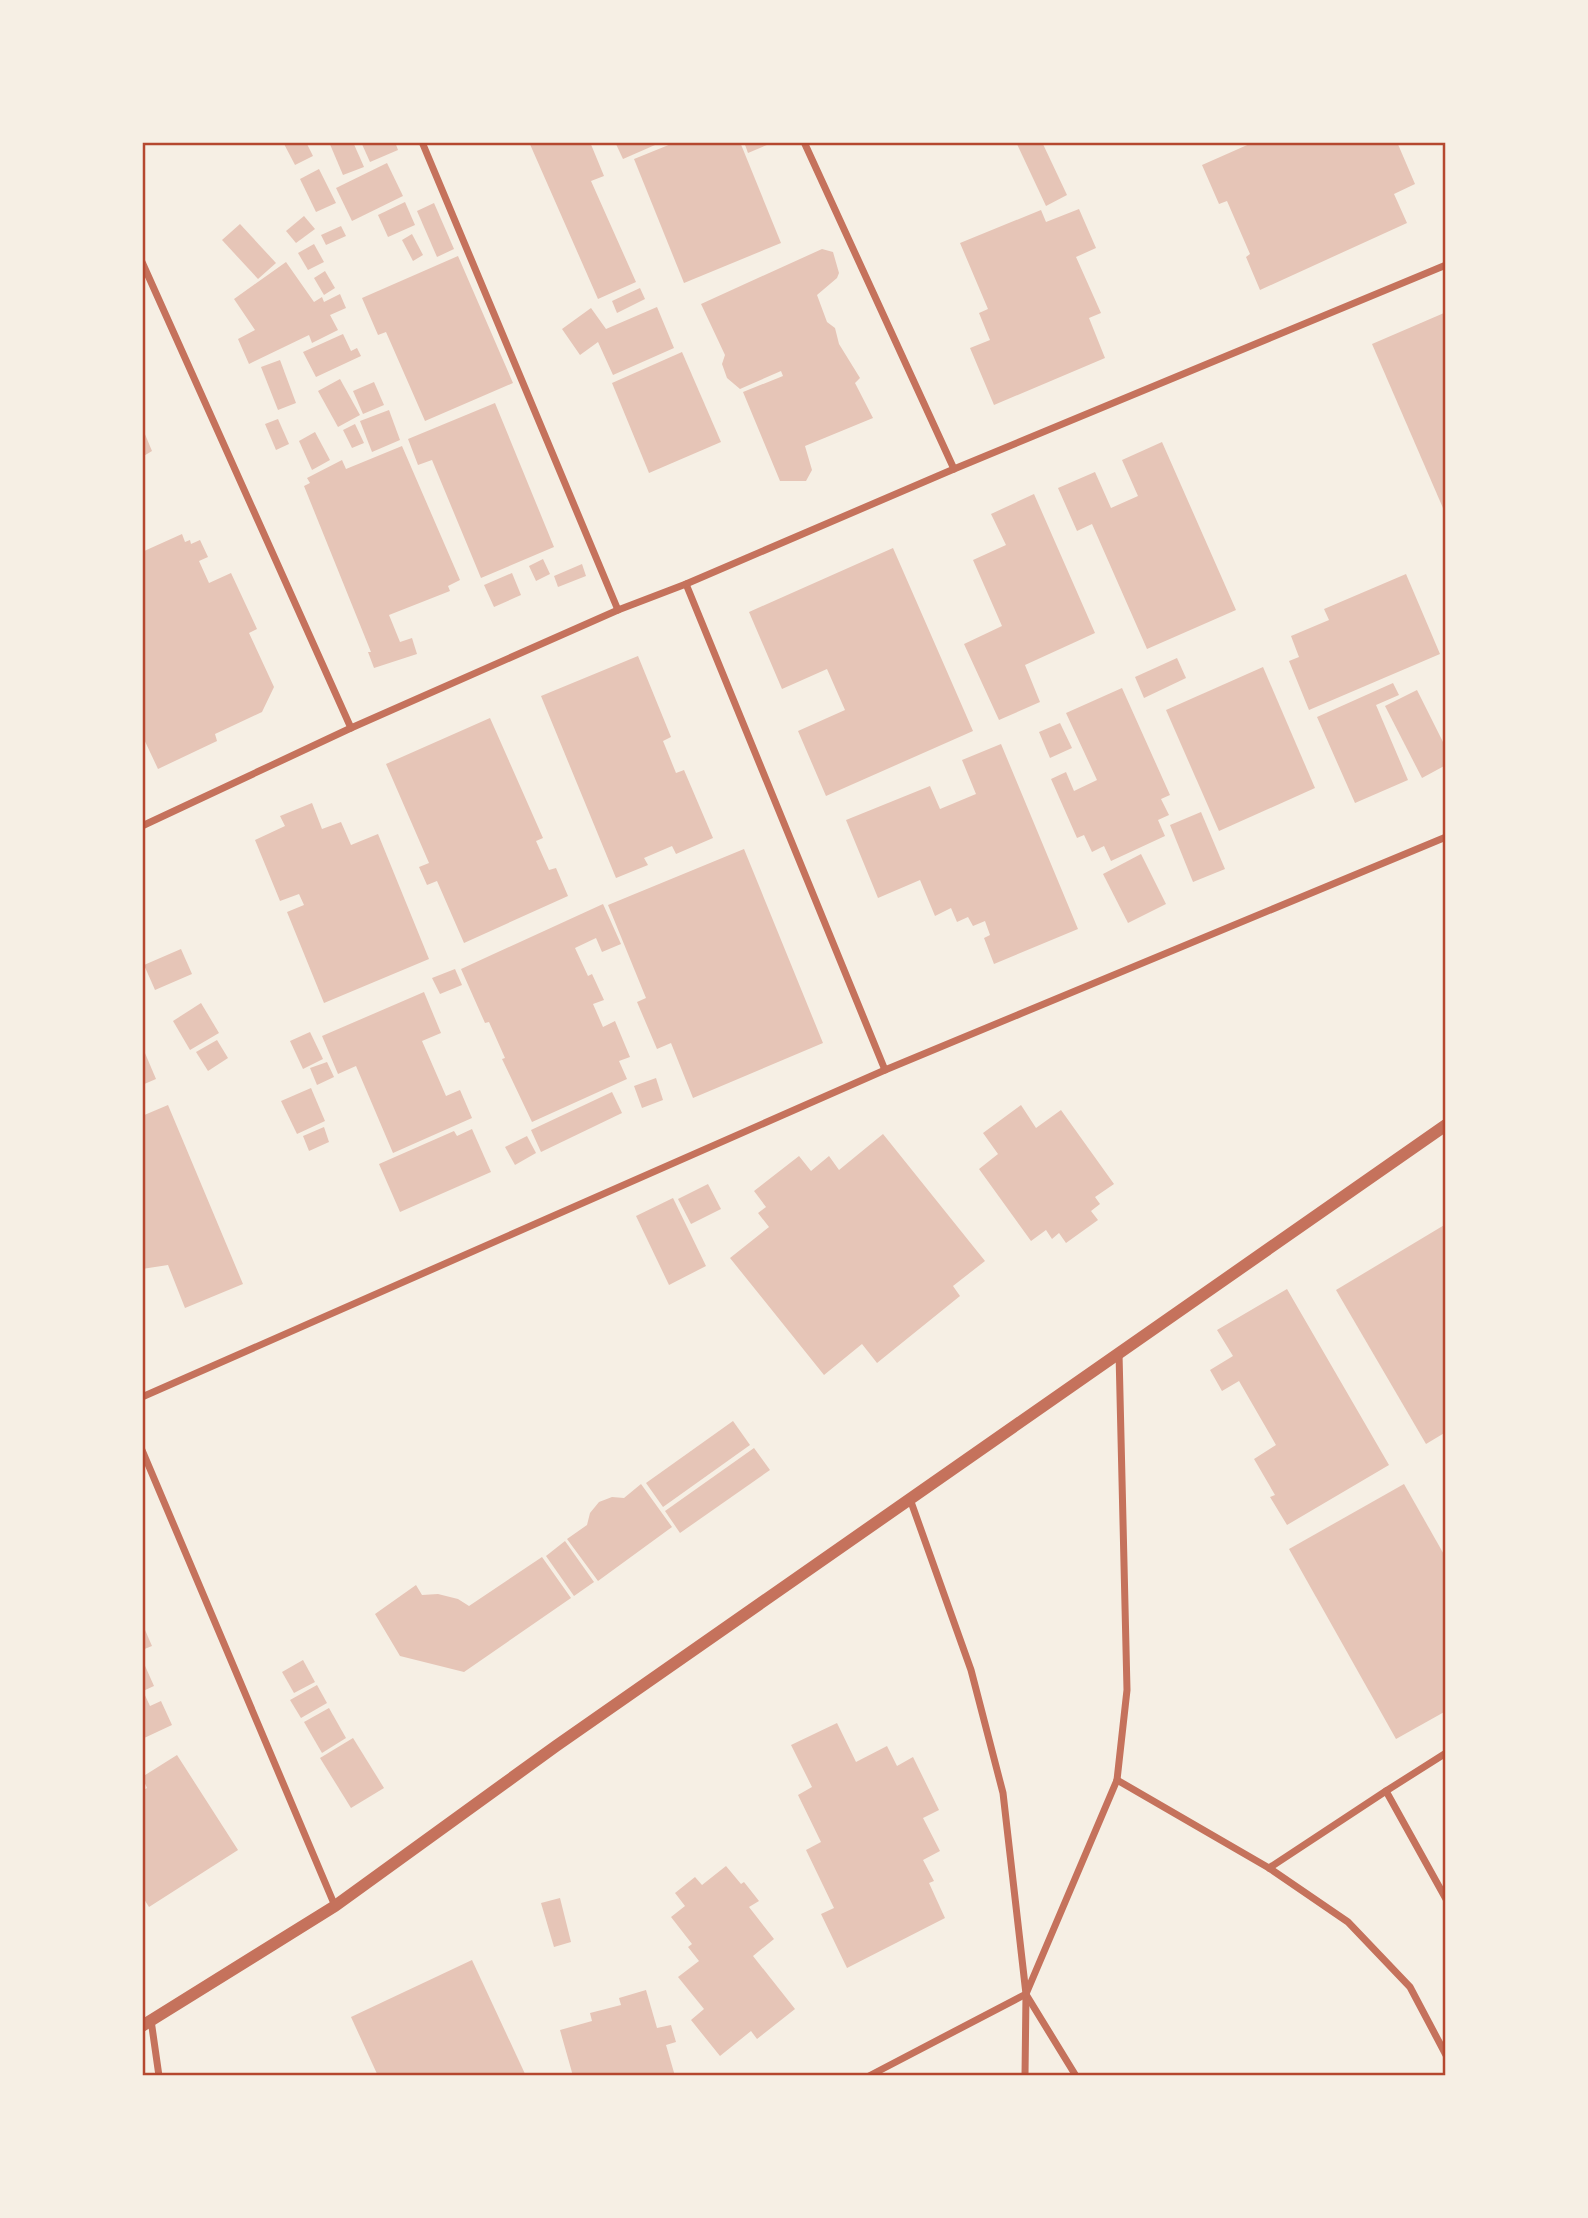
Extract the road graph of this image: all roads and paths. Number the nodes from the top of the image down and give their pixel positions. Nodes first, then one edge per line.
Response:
1 (422, 142) edge
2 (804, 142) edge
3 (142, 261) edge
4 (1446, 265) edge
5 (146, 283) edge
6 (954, 468) junction
7 (686, 584) junction
8 (618, 610) junction
9 (351, 728) junction
10 (142, 826) edge
11 (1446, 837) edge
12 (885, 1070) junction
13 (1446, 1125) edge
14 (1119, 1353) junction
15 (142, 1397) edge
16 (142, 1450) edge
17 (910, 1499) junction
18 (1446, 1753) edge
19 (1116, 1780) junction
20 (1386, 1791) junction
21 (1269, 1868) junction
22 (1446, 1899) edge
23 (335, 1906) junction
24 (1026, 1994) junction
25 (146, 2023) edge
26 (1446, 2055) edge
27 (159, 2076) edge
28 (869, 2076) edge
29 (1025, 2076) edge
30 (1076, 2076) edge

1 - 8 street
2 - 6 street
3 - 5 street
4 - 6 street
5 - 9 street
6 - 7 street
7 - 8 street
7 - 12 street
8 - 9 street
9 - 10 street
11 - 12 street
12 - 15 street
13 - 14 street
14 - 17 street
14 - 19 street
16 - 23 street
17 - 23 street
17 - 24 street
18 - 20 street
19 - 21 street
19 - 24 street
20 - 21 street
20 - 22 street
21 - 26 street
23 - 25 street
24 - 28 street
24 - 29 street
24 - 30 street
25 - 27 street

